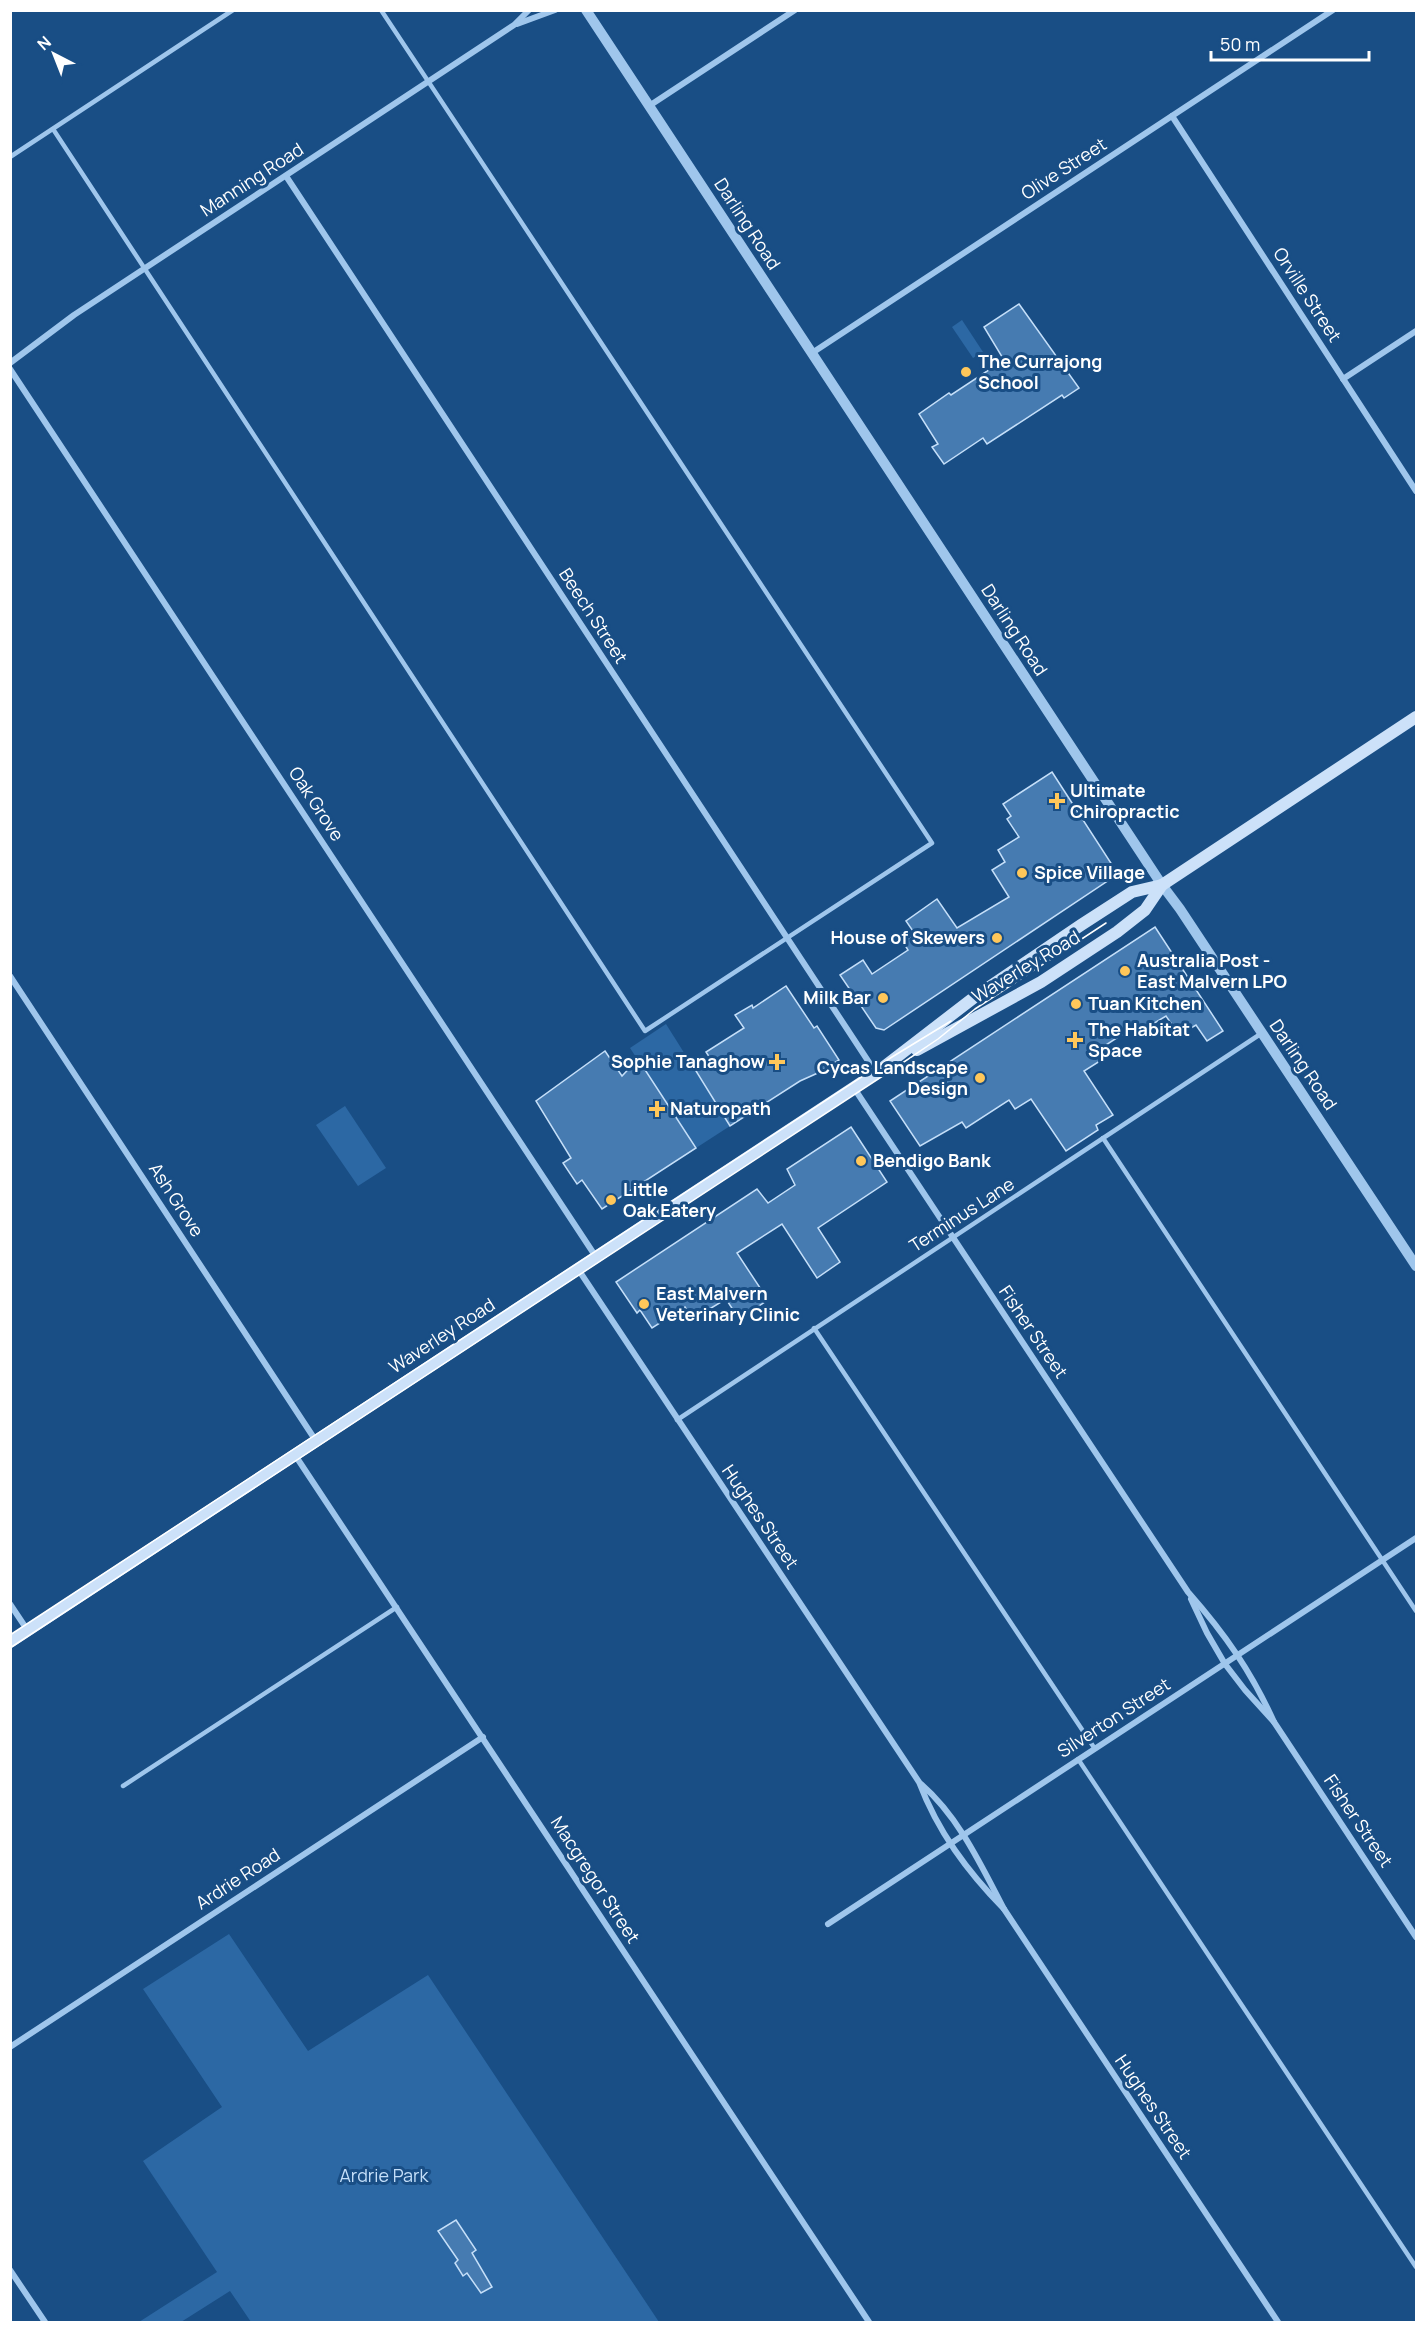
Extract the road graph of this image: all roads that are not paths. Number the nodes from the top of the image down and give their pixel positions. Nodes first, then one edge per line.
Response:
1 (233, 10) edge
2 (381, 10) edge
3 (529, 10) edge
4 (555, 10) edge
5 (586, 10) edge
6 (795, 10) edge
7 (1333, 10) edge
8 (514, 26) junction
9 (428, 82) junction
10 (649, 106) junction
11 (1172, 116) junction
12 (53, 129) junction
13 (10, 156) edge
14 (286, 176) junction
15 (145, 268) junction
16 (1416, 331) edge
17 (812, 353) junction
18 (10, 363) edge
19 (10, 369) edge
20 (1343, 379) junction
21 (1416, 491) edge
22 (1416, 717) edge
23 (1162, 885) junction
24 (787, 938) junction
25 (10, 976) edge
26 (1262, 1033) junction
27 (894, 1061) junction
28 (876, 1073) junction
29 (854, 1088) junction
30 (1103, 1138) junction
31 (953, 1238) junction
32 (596, 1257) junction
33 (1416, 1266) edge
34 (578, 1269) junction
35 (814, 1328) junction
36 (677, 1420) junction
37 (316, 1441) junction
38 (295, 1455) junction
39 (1416, 1538) edge
40 (1383, 1560) junction
41 (1188, 1592) junction
42 (10, 1604) edge
43 (397, 1607) junction
44 (1416, 1611) edge
45 (28, 1631) junction
46 (10, 1642) edge
47 (1239, 1654) junction
48 (1225, 1664) junction
49 (1274, 1722) junction
50 (483, 1737) junction
51 (1095, 1749) junction
52 (1078, 1759) junction
53 (919, 1782) junction
54 (123, 1786) dead end
55 (963, 1835) junction
56 (950, 1844) junction
57 (1004, 1909) junction
58 (828, 1924) dead end
59 (1416, 1937) edge
60 (10, 2047) edge
61 (1416, 2267) edge
62 (10, 2270) edge
63 (45, 2322) edge
64 (869, 2322) edge
65 (1278, 2322) edge

1 - 12 lane
2 - 9 lane
3 - 8 street, Manning Road
4 - 8 street, Manning Road
5 - 10 street, Darling Road
6 - 10 street
7 - 11 street, Olive Street
8 - 9 street, Manning Road
9 - 14 street, Manning Road
9 - 24 lane
10 - 17 street, Darling Road
11 - 17 street, Olive Street
11 - 20 street, Orville Street
12 - 13 lane
12 - 15 lane
14 - 15 street, Manning Road
14 - 24 street, Beech Street
15 - 18 street, Manning Road
15 - 24 lane
16 - 20 street
17 - 23 street, Darling Road
19 - 32 street, Oak Grove
20 - 21 street, Orville Street
22 - 23 main road, Waverley Road
23 - 26 street, Darling Road
23 - 27 main road, Waverley Road
23 - 27 main road, Waverley Road
24 - 28 street, Beech Street
25 - 37 street, Ash Grove
26 - 30 lane, Terminus Lane
26 - 33 street, Darling Road
27 - 28 main road, Waverley Road
28 - 29 main road, Waverley Road
29 - 31 street, Fisher Street
29 - 32 main road, Waverley Road
30 - 31 lane, Terminus Lane
30 - 40 lane
31 - 35 lane, Terminus Lane
31 - 41 street, Fisher Street
32 - 34 main road, Waverley Road
34 - 36 street, Hughes Street
34 - 37 main road, Waverley Road
35 - 36 lane, Terminus Lane
35 - 51 lane
36 - 53 street, Hughes Street
37 - 38 main road, Waverley Road
38 - 43 street, Macgregor Street
38 - 45 main road, Waverley Road
39 - 40 street, Silverton Street
40 - 44 lane
40 - 47 street, Silverton Street
41 - 47 street, Fisher Street
41 - 48 street, Fisher Street
42 - 45 street
43 - 50 street, Macgregor Street
43 - 54 lane
45 - 46 main road, Waverley Road
47 - 48 street, Silverton Street
47 - 49 street, Fisher Street
48 - 49 street, Fisher Street
48 - 51 street, Silverton Street
49 - 59 street, Fisher Street
50 - 60 street, Ardrie Road
50 - 64 street, Macgregor Street
51 - 52 street, Silverton Street
52 - 55 street, Silverton Street
52 - 61 lane
53 - 55 street, Hughes Street
53 - 56 street, Hughes Street
55 - 56 street, Silverton Street
55 - 57 street, Hughes Street
56 - 57 street, Hughes Street
56 - 58 street, Silverton Street
57 - 65 street, Hughes Street
62 - 63 street

